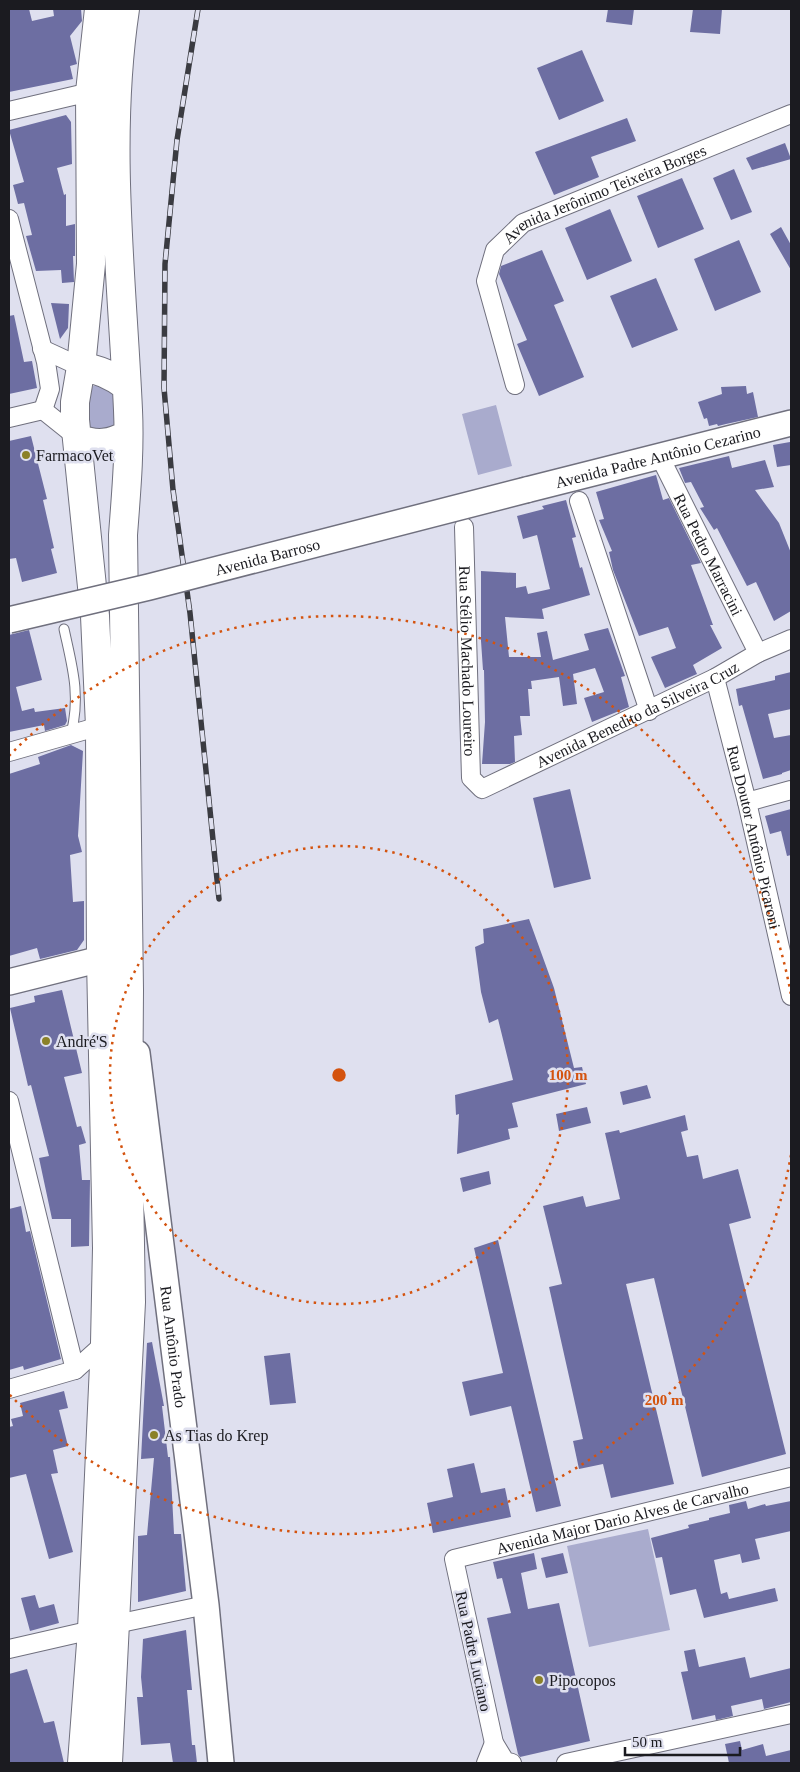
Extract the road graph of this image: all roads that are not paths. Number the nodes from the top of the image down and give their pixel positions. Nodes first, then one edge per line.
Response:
1 (100, 9) edge
2 (125, 9) edge
3 (90, 92) junction
4 (9, 111) edge
5 (791, 114) edge
6 (9, 219) edge
7 (42, 349) junction
8 (81, 367) junction
9 (515, 385) dead end
10 (126, 386) junction
11 (43, 410) junction
12 (9, 418) edge
13 (791, 423) edge
14 (128, 434) junction
15 (78, 438) junction
16 (659, 455) junction
17 (526, 490) joint
18 (579, 501) dead end
19 (464, 527) dead end
20 (9, 620) edge
21 (64, 629) dead end
22 (791, 639) edge
23 (758, 653) junction
24 (715, 678) junction
25 (649, 711) junction
26 (100, 726) junction
27 (71, 734) junction
28 (9, 752) edge
29 (482, 789) joint
30 (791, 790) edge
31 (747, 802) junction
32 (101, 959) junction
33 (9, 982) edge
34 (129, 990) junction
35 (791, 996) edge
36 (9, 1102) edge
37 (105, 1343) junction
38 (75, 1370) junction
39 (9, 1389) edge
40 (791, 1477) edge
41 (454, 1559) joint
42 (206, 1605) junction
43 (104, 1627) junction
44 (9, 1649) edge
45 (791, 1714) edge
46 (494, 1743) junction
47 (82, 1763) edge
48 (108, 1763) edge
49 (221, 1763) edge
50 (486, 1763) edge
51 (512, 1763) edge
52 (566, 1763) edge

1 - 3 main road
2 - 10 main road
3 - 4 street
3 - 8 main road
5 - 9 street, Avenida Jerônimo Teixeira Borges
6 - 7 street
7 - 8 street
7 - 11 street
8 - 10 main road
8 - 15 main road
10 - 14 main road
11 - 12 street
11 - 15 street
13 - 16 street, Avenida Padre Antônio Cezarino
14 - 15 main road
14 - 34 main road
15 - 26 main road
16 - 17 street, Avenida Padre Antônio Cezarino
16 - 23 street, Rua Pedro Marracini
17 - 20 street, Avenida Barroso, bridge
18 - 25 street
19 - 29 street, Rua Stélio Machado Loureiro
21 - 27 lane
22 - 23 street, Avenida Benedito da Silveira Cruz
23 - 24 street, Avenida Benedito da Silveira Cruz
24 - 25 street, Avenida Benedito da Silveira Cruz
24 - 31 street, Rua Doutor Antônio Picaroni
25 - 29 street, Avenida Benedito da Silveira Cruz
26 - 27 street
26 - 32 main road
27 - 28 street
30 - 31 street
31 - 35 street, Rua Doutor Antônio Picaroni
32 - 33 street
32 - 37 main road
34 - 42 street, Rua Antônio Prado
34 - 43 main road
36 - 38 street
37 - 38 street
37 - 43 main road
38 - 39 street
40 - 41 street, Avenida Major Dario Alves de Carvalho
41 - 46 street, Rua Padre Luciano
42 - 43 street
42 - 49 street, Rua Antônio Prado
43 - 44 street
43 - 47 main road
43 - 48 main road
45 - 52 street
46 - 50 street
46 - 51 street, Rua Padre Luciano

